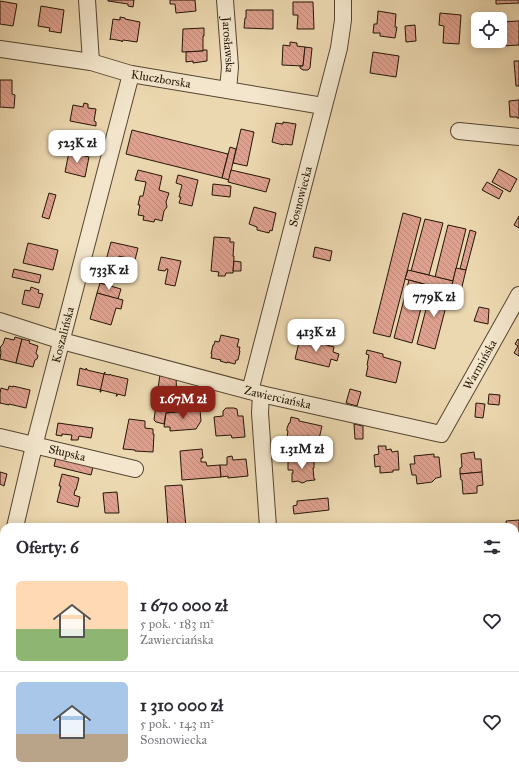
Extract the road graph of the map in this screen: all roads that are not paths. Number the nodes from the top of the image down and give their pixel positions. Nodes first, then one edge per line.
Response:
1 (87, 0) edge
2 (224, 0) edge
3 (343, 0) edge
4 (0, 50) edge
5 (91, 62) junction
6 (131, 74) junction
7 (228, 90) junction
8 (323, 106) junction
9 (459, 132) dead end
10 (519, 137) edge
11 (519, 295) edge
12 (0, 321) edge
13 (62, 341) junction
14 (256, 392) junction
15 (441, 434) joint
16 (0, 437) edge
17 (34, 446) junction
18 (135, 469) dead end
19 (16, 523) edge
20 (268, 523) edge

1 - 5 street
2 - 7 street, Jarosławska
3 - 8 street, Sosnowiecka
4 - 5 street, Kluczborska
5 - 6 street, Kluczborska
6 - 7 street, Kluczborska
6 - 13 street, Koszalińska
7 - 8 street, Kluczborska
8 - 14 street, Sosnowiecka
9 - 10 street
11 - 15 street, Warmińska
12 - 13 street, Zawierciańska
13 - 14 street, Zawierciańska
13 - 17 street, Koszalińska
14 - 15 street, Zawierciańska
14 - 20 street, Sosnowiecka
16 - 17 street, Słupska
17 - 18 street, Słupska
17 - 19 street, Koszalińska

